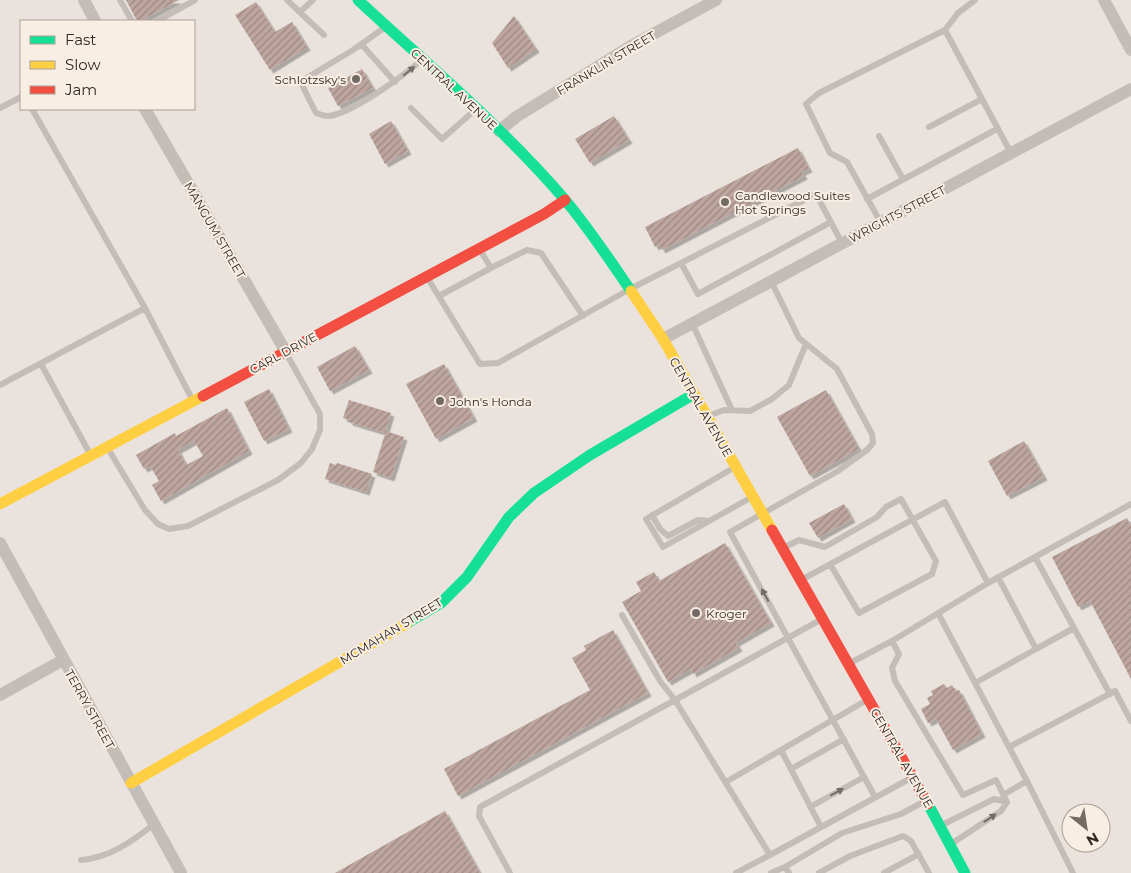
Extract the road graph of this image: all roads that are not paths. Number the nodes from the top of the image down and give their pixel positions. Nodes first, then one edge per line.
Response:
1 (84, 0) edge
2 (120, 0) edge
3 (194, 0) edge
4 (287, 0) edge
5 (313, 0) edge
6 (358, 0) edge
7 (716, 0) edge
8 (976, 0) edge
9 (1104, 0) edge
10 (300, 12) junction
11 (94, 20) edge
12 (131, 20) edge
13 (159, 20) edge
14 (386, 26) junction
15 (945, 30) junction
16 (324, 35) dead end
17 (362, 45) junction
18 (1131, 50) edge
19 (423, 60) junction
20 (395, 82) junction
21 (1131, 89) edge
22 (20, 98) edge
23 (982, 99) junction
24 (0, 108) edge
25 (411, 108) dead end
26 (476, 109) junction
27 (33, 110) edge
28 (146, 110) edge
29 (929, 128) dead end
30 (998, 129) junction
31 (499, 131) junction
32 (879, 136) dead end
33 (1011, 153) junction
34 (903, 179) junction
35 (867, 199) junction
36 (565, 200) junction
37 (831, 222) junction
38 (881, 223) junction
39 (842, 243) junction
40 (479, 248) junction
41 (682, 263) junction
42 (491, 268) junction
43 (426, 276) junction
44 (771, 281) junction
45 (630, 289) junction
46 (439, 296) junction
47 (145, 308) junction
48 (583, 316) junction
49 (692, 323) junction
50 (663, 339) junction
51 (806, 344) junction
52 (286, 352) junction
53 (40, 364) junction
54 (0, 385) edge
55 (694, 394) junction
56 (193, 400) junction
57 (732, 410) junction
58 (707, 417) junction
59 (107, 446) junction
60 (90, 455) junction
61 (736, 467) junction
62 (753, 497) junction
63 (0, 504) edge
64 (1131, 504) edge
65 (763, 514) junction
66 (652, 515) junction
67 (913, 519) junction
68 (710, 521) junction
69 (0, 543) edge
70 (782, 549) junction
71 (1035, 557) junction
72 (830, 564) junction
73 (998, 577) junction
74 (800, 580) junction
75 (988, 583) junction
76 (938, 613) junction
77 (622, 615) dead end
78 (822, 619) junction
79 (1074, 628) junction
80 (789, 638) junction
81 (892, 641) junction
82 (1036, 649) junction
83 (63, 660) junction
84 (848, 664) junction
85 (975, 683) junction
86 (1110, 694) junction
87 (0, 695) edge
88 (675, 700) junction
89 (868, 700) junction
90 (833, 720) junction
91 (1131, 721) edge
92 (844, 740) junction
93 (1009, 747) junction
94 (781, 750) junction
95 (791, 769) junction
96 (864, 777) junction
97 (912, 777) junction
98 (1027, 781) junction
99 (726, 782) junction
100 (131, 783) junction
101 (1003, 794) junction
102 (875, 797) junction
103 (926, 800) junction
104 (1007, 802) junction
105 (810, 807) junction
106 (154, 824) junction
107 (940, 826) junction
108 (821, 827) junction
109 (950, 845) junction
110 (919, 854) junction
111 (770, 855) junction
112 (81, 860) dead end
113 (787, 870) edge
114 (181, 873) edge
115 (510, 873) edge
116 (736, 873) edge
117 (771, 873) edge
118 (819, 873) edge
119 (884, 873) edge
120 (929, 873) edge
121 (965, 873) edge
122 (1073, 873) edge

1 - 11 street
2 - 12 lane
3 - 13 lane
4 - 10 lane
5 - 10 lane
6 - 14 street, CENTRAL AVENUE
7 - 31 street, FRANKLIN STREET
8 - 15 lane
9 - 18 street
10 - 16 lane
14 - 17 lane
14 - 19 street, CENTRAL AVENUE
15 - 23 lane
15 - 35 lane
17 - 20 lane
17 - 20 lane
20 -> 19 lane
19 - 26 street, CENTRAL AVENUE
21 - 33 street, WRIGHTS STREET
22 - 24 lane
23 - 29 lane
23 - 30 lane
25 - 26 lane
26 - 31 street, CENTRAL AVENUE
27 - 47 lane
28 - 52 street, MANGUM STREET
30 - 33 lane
30 - 34 lane
31 - 36 street, CENTRAL AVENUE
32 - 34 lane
33 - 38 street, WRIGHTS STREET
34 - 35 lane
35 - 38 lane
36 - 40 street, CARL DRIVE
36 - 45 street, CENTRAL AVENUE
37 - 39 lane
37 - 41 lane
37 - 41 lane
38 - 39 street, WRIGHTS STREET
39 - 44 street, WRIGHTS STREET
40 - 42 lane
40 - 43 street, CARL DRIVE
41 - 45 lane
42 - 46 lane
42 - 48 lane
43 - 46 lane
43 - 52 street, CARL DRIVE
44 - 49 street, WRIGHTS STREET
44 - 51 lane
45 - 48 lane
45 - 50 street, CENTRAL AVENUE
46 - 48 lane
47 - 53 lane
47 - 56 lane
49 - 50 street, WRIGHTS STREET
49 - 57 lane
50 - 55 street, CENTRAL AVENUE
51 - 57 lane
51 - 65 lane
52 - 56 street, CARL DRIVE
52 - 59 lane
53 - 54 lane
53 - 60 lane
55 - 58 street, CENTRAL AVENUE
55 - 100 street, MCMAHAN STREET
56 - 59 street, CARL DRIVE
57 - 58 lane
58 - 61 street, CENTRAL AVENUE
59 - 60 street, CARL DRIVE
60 - 63 street, CARL DRIVE
61 - 62 street, CENTRAL AVENUE
61 - 66 lane
62 - 65 street, CENTRAL AVENUE
62 - 68 lane
64 - 71 lane
65 - 70 street, CENTRAL AVENUE
80 -> 65 lane
66 - 68 lane
66 - 68 lane
67 - 70 lane
67 - 72 lane
67 - 72 lane
67 - 75 lane
69 - 83 street, TERRY STREET
70 - 74 street, CENTRAL AVENUE
71 - 73 lane
71 - 79 lane
72 - 74 lane
73 - 75 lane
73 - 82 lane
74 - 78 street, CENTRAL AVENUE
75 - 76 lane
76 - 81 lane
76 - 85 lane
77 - 88 lane
78 - 80 lane
78 - 84 street, CENTRAL AVENUE
79 - 82 lane
79 - 86 lane
80 - 88 lane
80 - 90 lane
81 - 84 lane
81 - 101 lane
82 - 85 lane
83 - 87 street
83 - 100 street, TERRY STREET
84 - 89 street, CENTRAL AVENUE
85 - 93 lane
86 - 91 lane
86 - 93 lane
88 - 99 lane
88 - 115 lane
89 - 90 lane
89 - 97 street, CENTRAL AVENUE
90 - 92 lane
90 - 94 lane
92 - 95 lane
92 - 96 lane
93 - 98 lane
94 - 95 lane
94 - 99 lane
95 - 105 lane
96 - 102 lane
105 -> 96 lane
97 - 102 lane
97 - 103 street, CENTRAL AVENUE
98 - 101 lane
98 - 122 lane
99 - 111 lane
100 - 106 street, TERRY STREET
101 - 104 lane
102 - 108 lane
103 - 107 street, CENTRAL AVENUE
103 - 113 lane
104 - 107 lane
109 -> 104 lane
105 - 108 lane
106 - 112 lane
106 - 114 street, TERRY STREET
107 - 109 street, CENTRAL AVENUE
108 - 111 lane
109 - 121 street, CENTRAL AVENUE
110 - 118 lane
110 - 119 lane
110 - 120 lane
111 - 116 lane
113 - 117 lane

